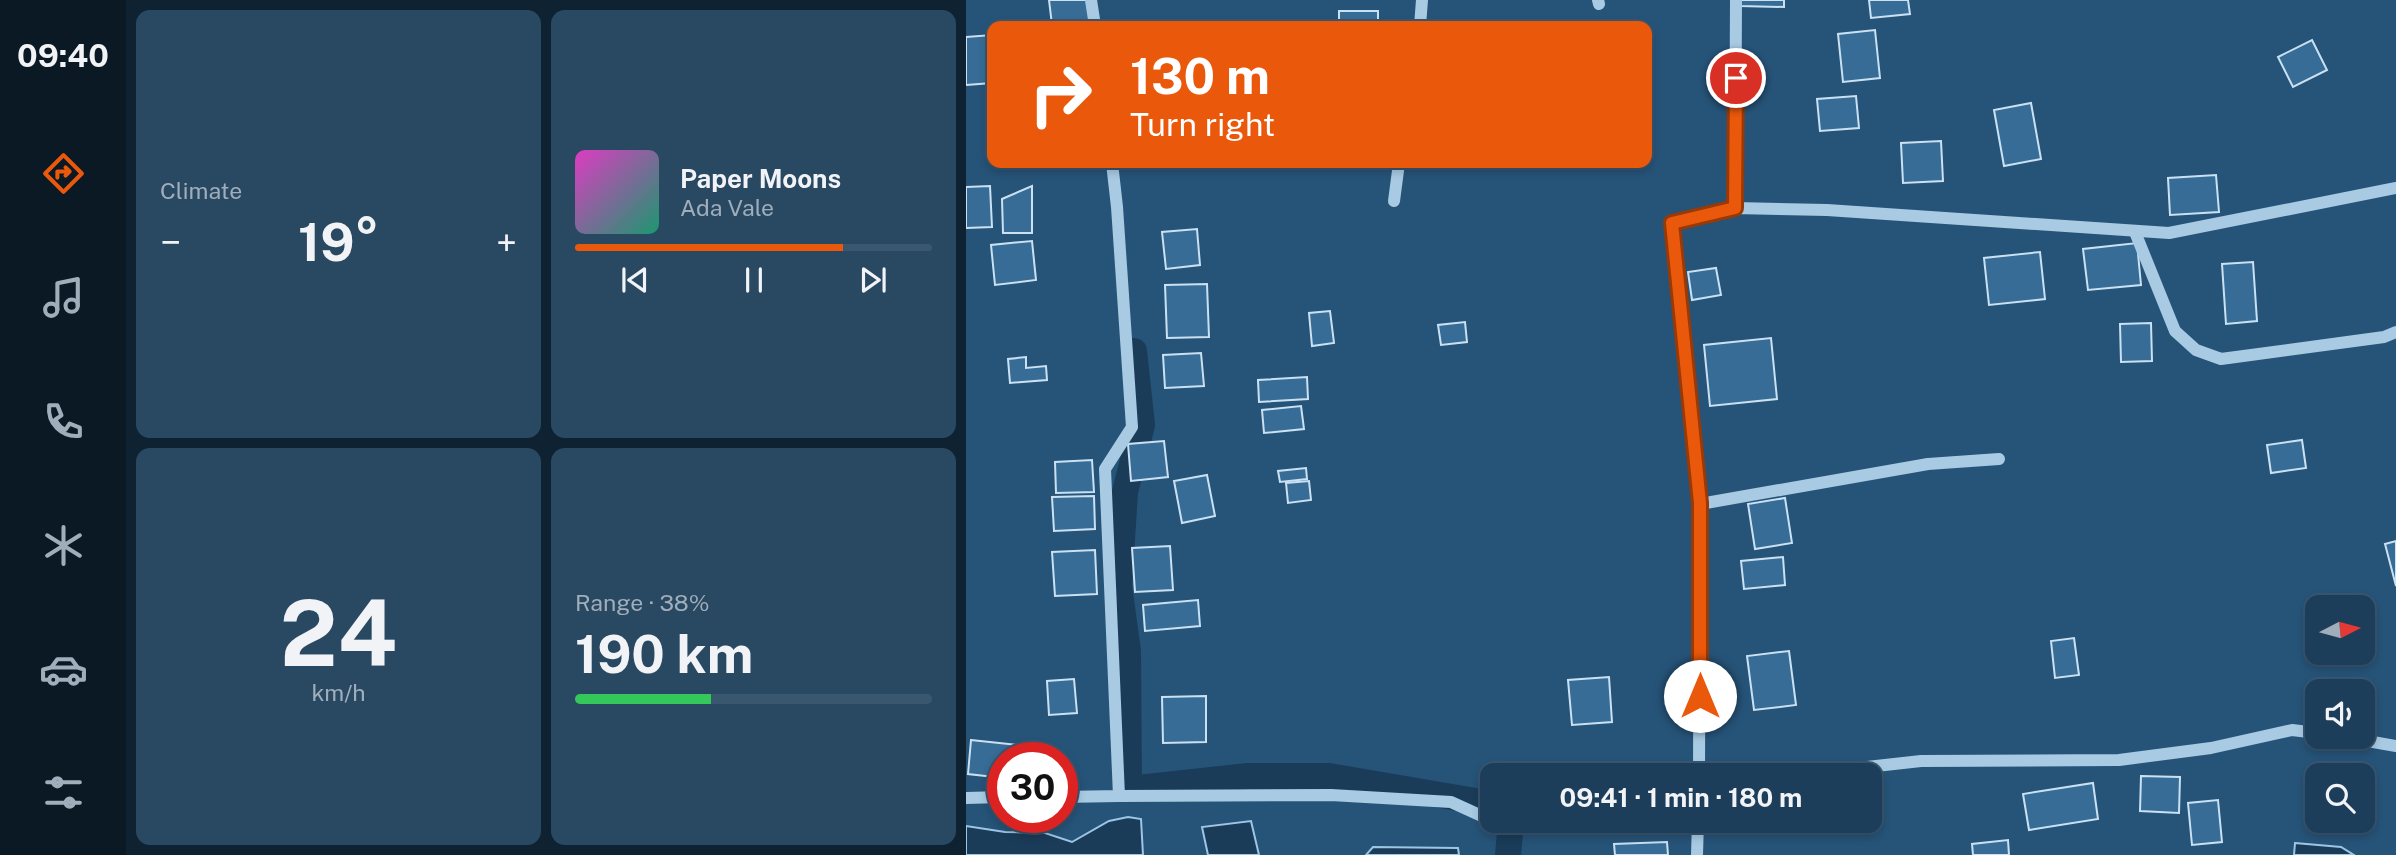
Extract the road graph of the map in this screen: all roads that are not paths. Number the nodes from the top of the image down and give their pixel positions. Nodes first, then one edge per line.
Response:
1 (1091, 0) edge
2 (1422, 0) edge
3 (1736, 0) edge
4 (1094, 21) edge
5 (1420, 21) edge
6 (1113, 168) edge
7 (1398, 168) edge
8 (2396, 188) edge
9 (1394, 201) dead end
10 (1735, 208) junction
11 (2135, 232) junction
12 (2396, 332) edge
13 (1999, 459) dead end
14 (1700, 503) junction
15 (2305, 732) edge
16 (2375, 742) edge
17 (2396, 746) edge
18 (1699, 763) edge
19 (1882, 765) edge
20 (1119, 796) junction
21 (987, 797) edge
22 (1078, 797) edge
23 (966, 798) edge
24 (1480, 815) edge
25 (1698, 833) edge
26 (1697, 855) edge

1 - 4 street
2 - 5 street
3 - 10 street
6 - 20 street
7 - 9 street
8 - 11 street
10 - 11 street
10 - 14 street
11 - 12 street
13 - 14 street
14 - 18 street
15 - 19 street
16 - 17 street
20 - 22 street
20 - 24 street
21 - 23 street
25 - 26 street

